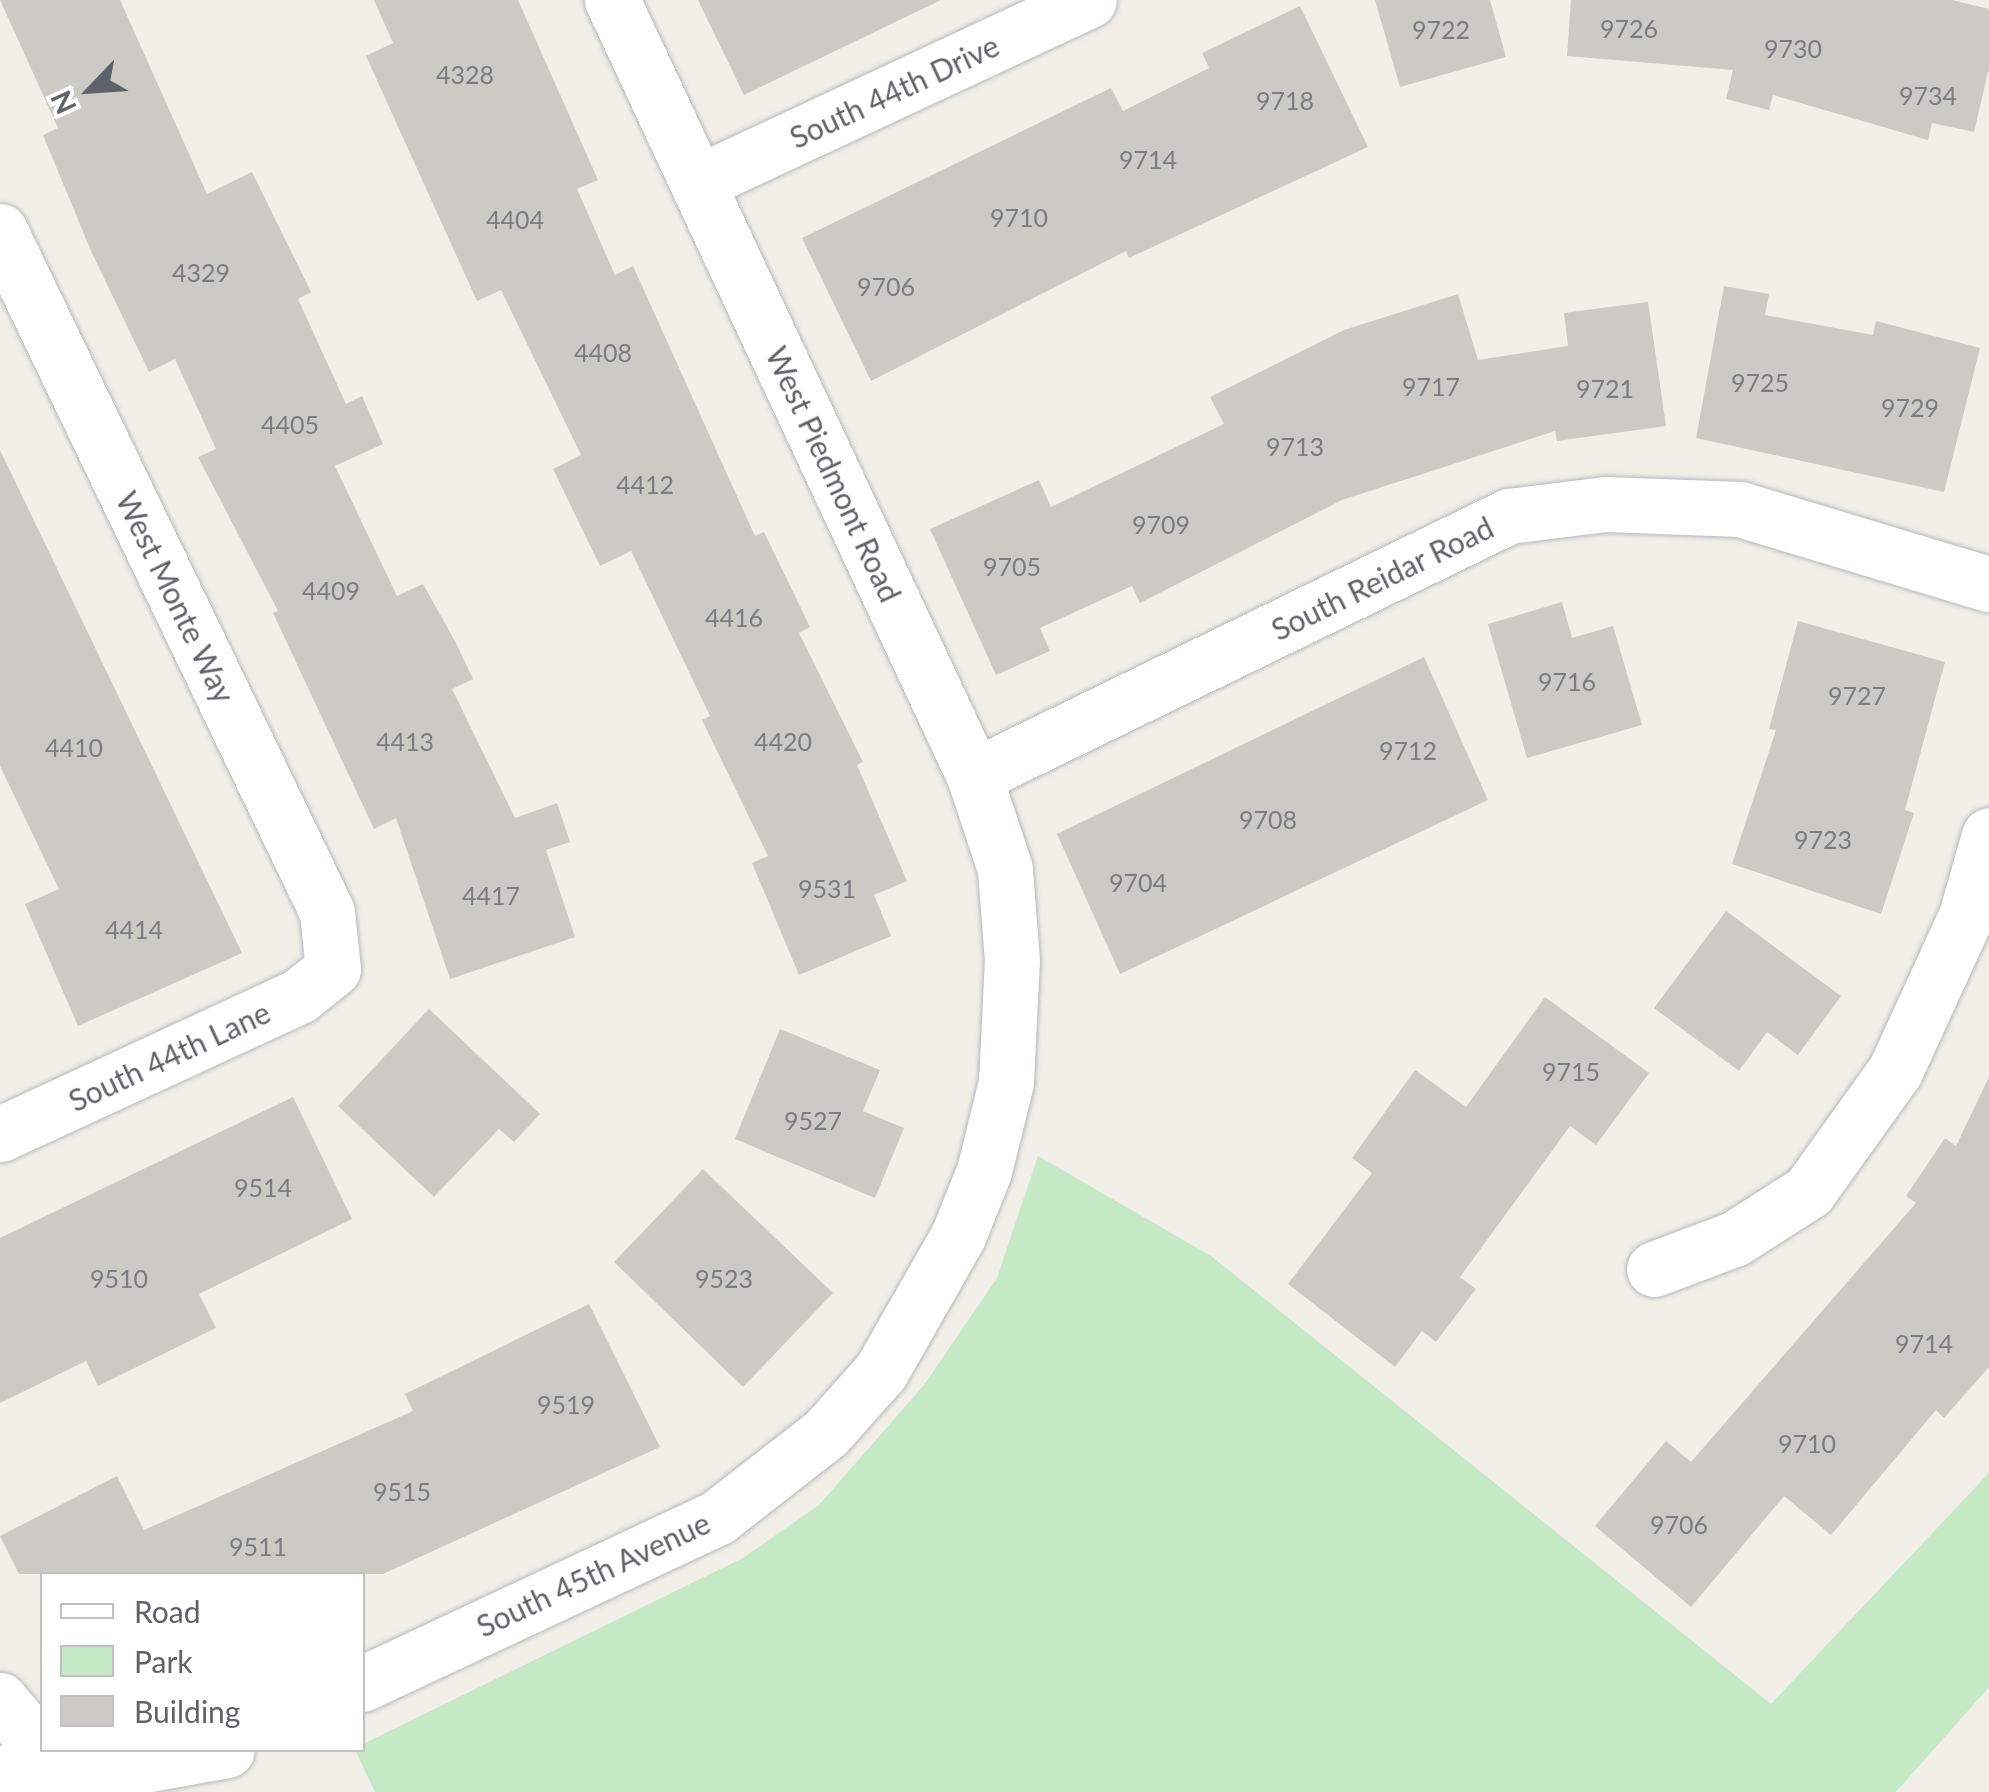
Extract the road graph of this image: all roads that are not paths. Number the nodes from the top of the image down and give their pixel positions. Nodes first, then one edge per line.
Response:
1 (612, 0) edge
2 (1089, 0) edge
3 (699, 182) junction
4 (0, 231) edge
5 (1989, 584) edge
6 (974, 776) junction
7 (1989, 835) edge
8 (1012, 961) joint
9 (334, 969) joint
10 (0, 1134) edge
11 (1654, 1269) dead end
12 (365, 1683) edge
13 (0, 1700) edge
14 (40, 1739) edge
15 (53, 1752) edge
16 (216, 1752) edge
17 (224, 1752) edge
18 (0, 1772) edge
19 (79, 1778) edge
20 (188, 1792) edge

1 - 3 street, West Piedmont Road
2 - 3 street, South 44th Drive
3 - 6 street, West Piedmont Road
4 - 9 street, West Monte Way
5 - 6 street, South Reidar Road
6 - 8 street, West Piedmont Road
7 - 11 street
8 - 12 street, South 45th Avenue
9 - 10 street, South 44th Lane
13 - 14 street
15 - 19 street
16 - 19 street
17 - 20 street
18 - 19 street

